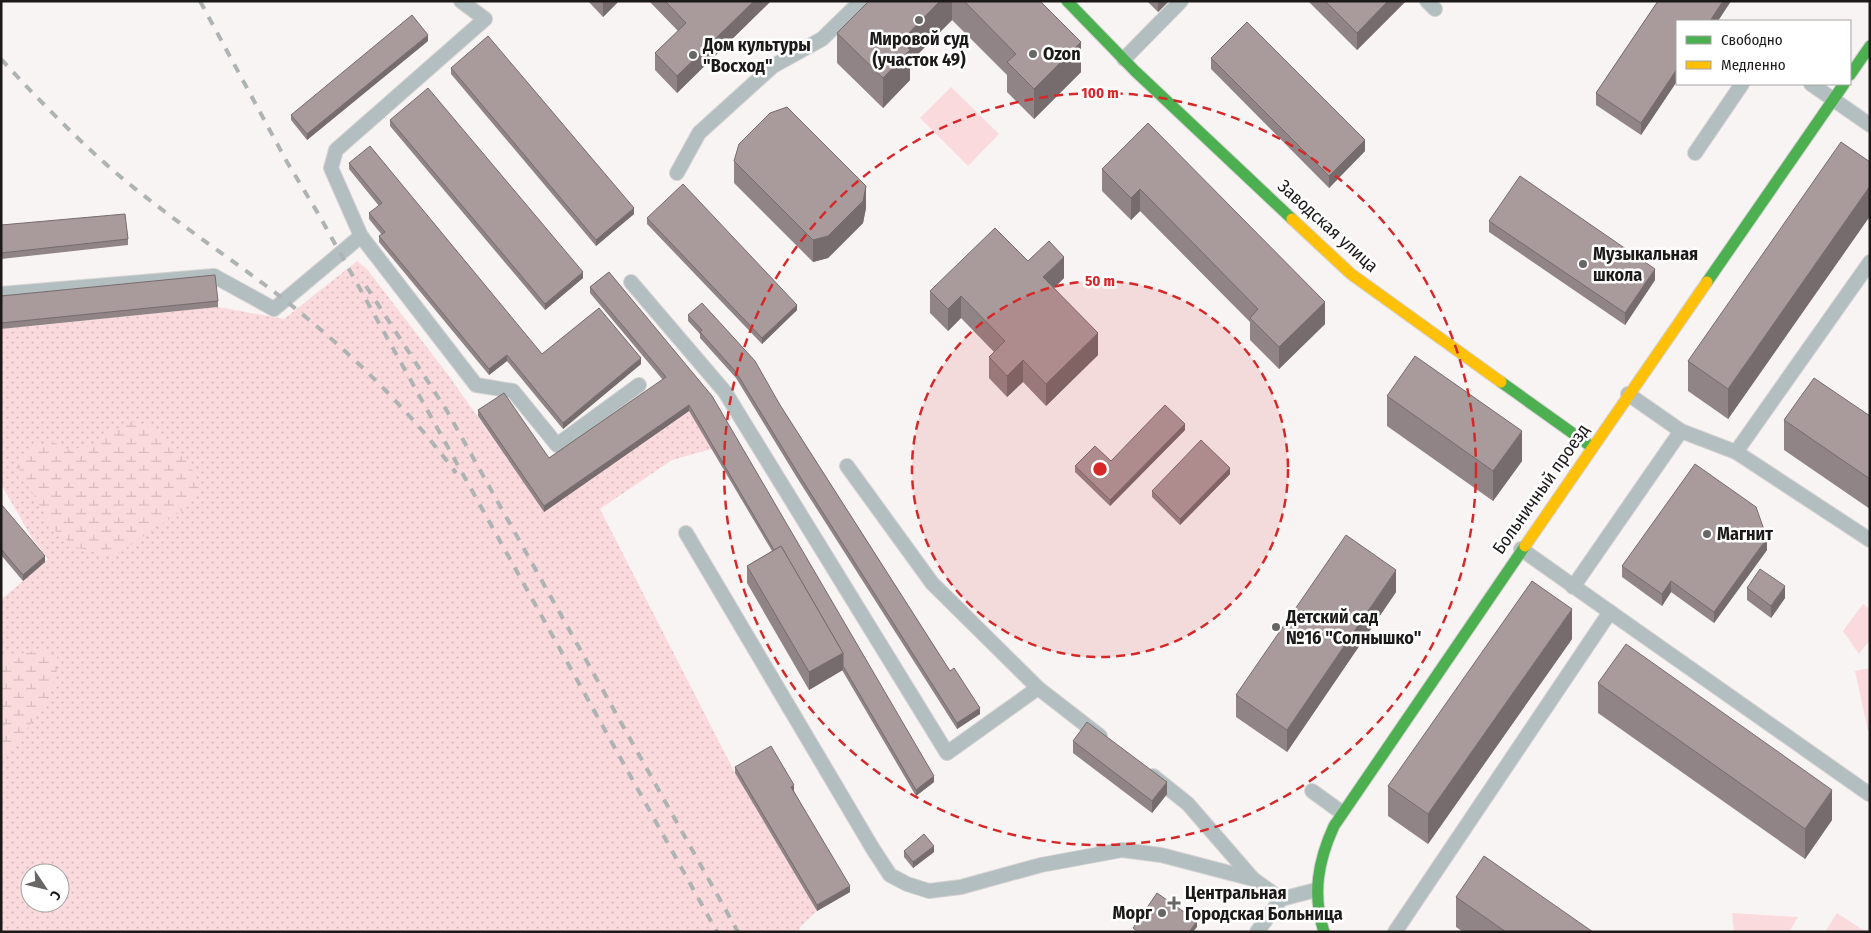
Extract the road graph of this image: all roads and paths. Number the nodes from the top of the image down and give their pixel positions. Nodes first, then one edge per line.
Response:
1 (460, 1) edge
2 (861, 1) edge
3 (1067, 1) edge
4 (1181, 1) edge
5 (1870, 46) edge
6 (1124, 59) junction
7 (1851, 74) edge
8 (1741, 85) edge
9 (1812, 85) edge
10 (1843, 85) edge
11 (1833, 99) junction
12 (1870, 125) edge
13 (1695, 153) dead end
14 (676, 173) dead end
15 (361, 236) junction
16 (1870, 262) edge
17 (631, 282) dead end
18 (1, 294) edge
19 (639, 385) dead end
20 (1628, 394) junction
21 (1681, 431) junction
22 (1592, 447) junction
23 (1736, 452) junction
24 (847, 466) dead end
25 (686, 532) dead end
26 (1870, 540) edge
27 (1521, 549) junction
28 (1573, 586) junction
29 (1610, 612) junction
30 (1038, 688) junction
31 (1109, 743) edge
32 (1141, 767) edge
33 (1312, 791) dead end
34 (1869, 794) edge
35 (1341, 812) junction
36 (1253, 879) junction
37 (1316, 890) junction
38 (1281, 899) junction
39 (1257, 932) edge
40 (1324, 932) edge
41 (1395, 932) edge

1 - 15 lane
2 - 14 lane
3 - 6 street, Заводская улица
4 - 6 lane
5 - 7 street
6 - 22 street, Заводская улица
8 - 13 lane
9 - 11 lane
10 - 11 street, Больничный проезд
11 - 12 lane
11 - 20 street, Больничный проезд
15 - 18 lane
15 - 19 lane
16 - 23 lane
17 - 30 lane
20 - 21 lane
20 - 22 street, Больничный проезд
21 - 23 lane
21 - 28 lane
22 - 27 street, Больничный проезд
23 - 26 lane
24 - 30 lane
25 - 36 lane
27 - 28 lane
27 - 35 street, Больничный проезд
28 - 29 lane
29 - 34 lane
29 - 41 lane
30 - 31 lane
32 - 36 lane
33 - 35 lane
35 - 37 street, Больничный проезд
36 - 38 lane
37 - 38 lane
37 - 40 street, Больничный проезд
38 - 39 lane

